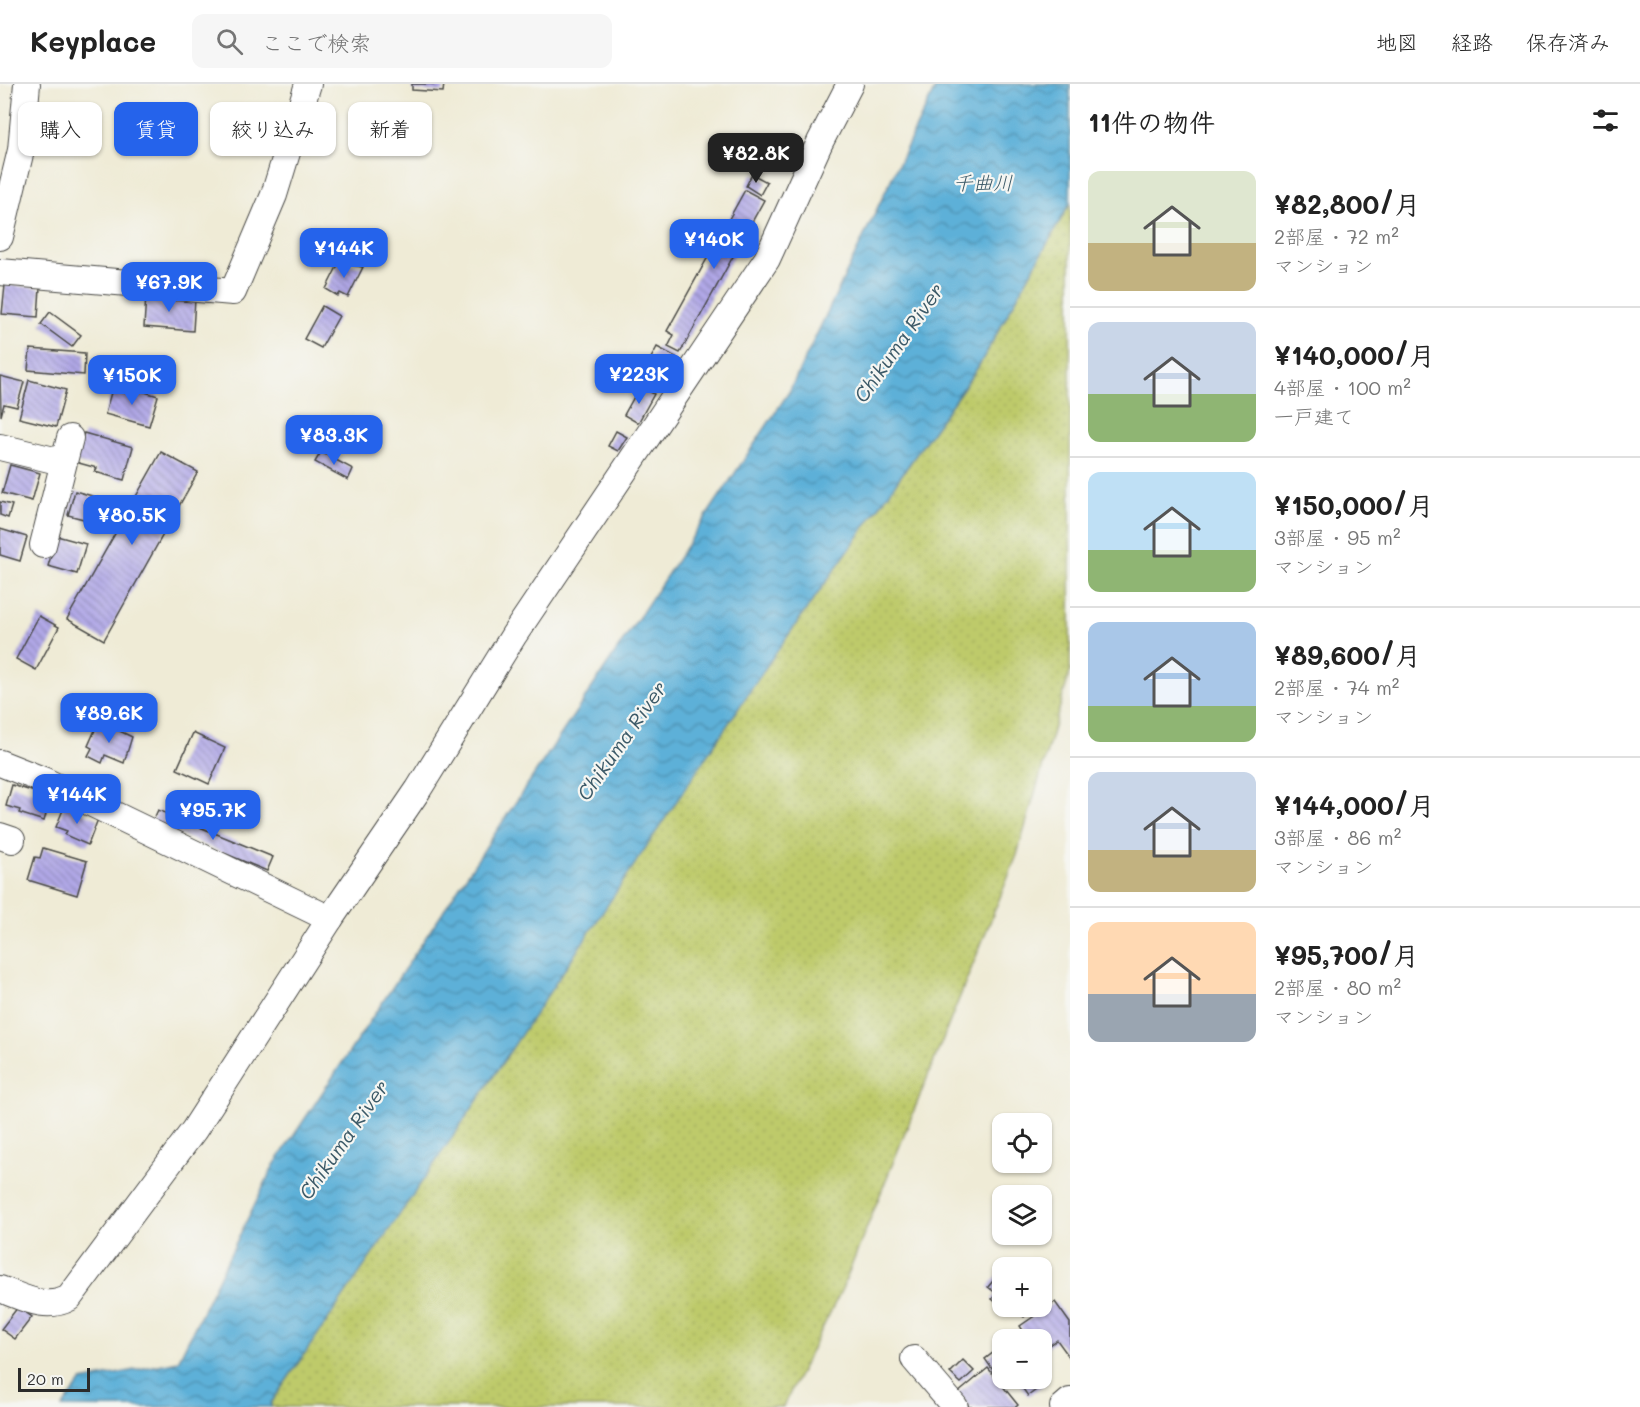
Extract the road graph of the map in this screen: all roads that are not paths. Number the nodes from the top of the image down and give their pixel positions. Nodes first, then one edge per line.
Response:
1 (27, 84) edge
2 (308, 84) edge
3 (850, 84) edge
4 (1, 227) edge
5 (0, 272) edge
6 (70, 438) dead end
7 (0, 447) edge
8 (62, 462) junction
9 (43, 545) dead end
10 (0, 763) edge
11 (330, 919) junction
12 (0, 1289) edge
13 (914, 1359) dead end
14 (1070, 1401) edge
15 (955, 1407) edge
16 (1063, 1407) edge

1 - 4 street
2 - 5 street
3 - 11 street
6 - 8 street
7 - 8 street
8 - 9 street
10 - 11 street
11 - 12 street
13 - 15 street
14 - 16 street

